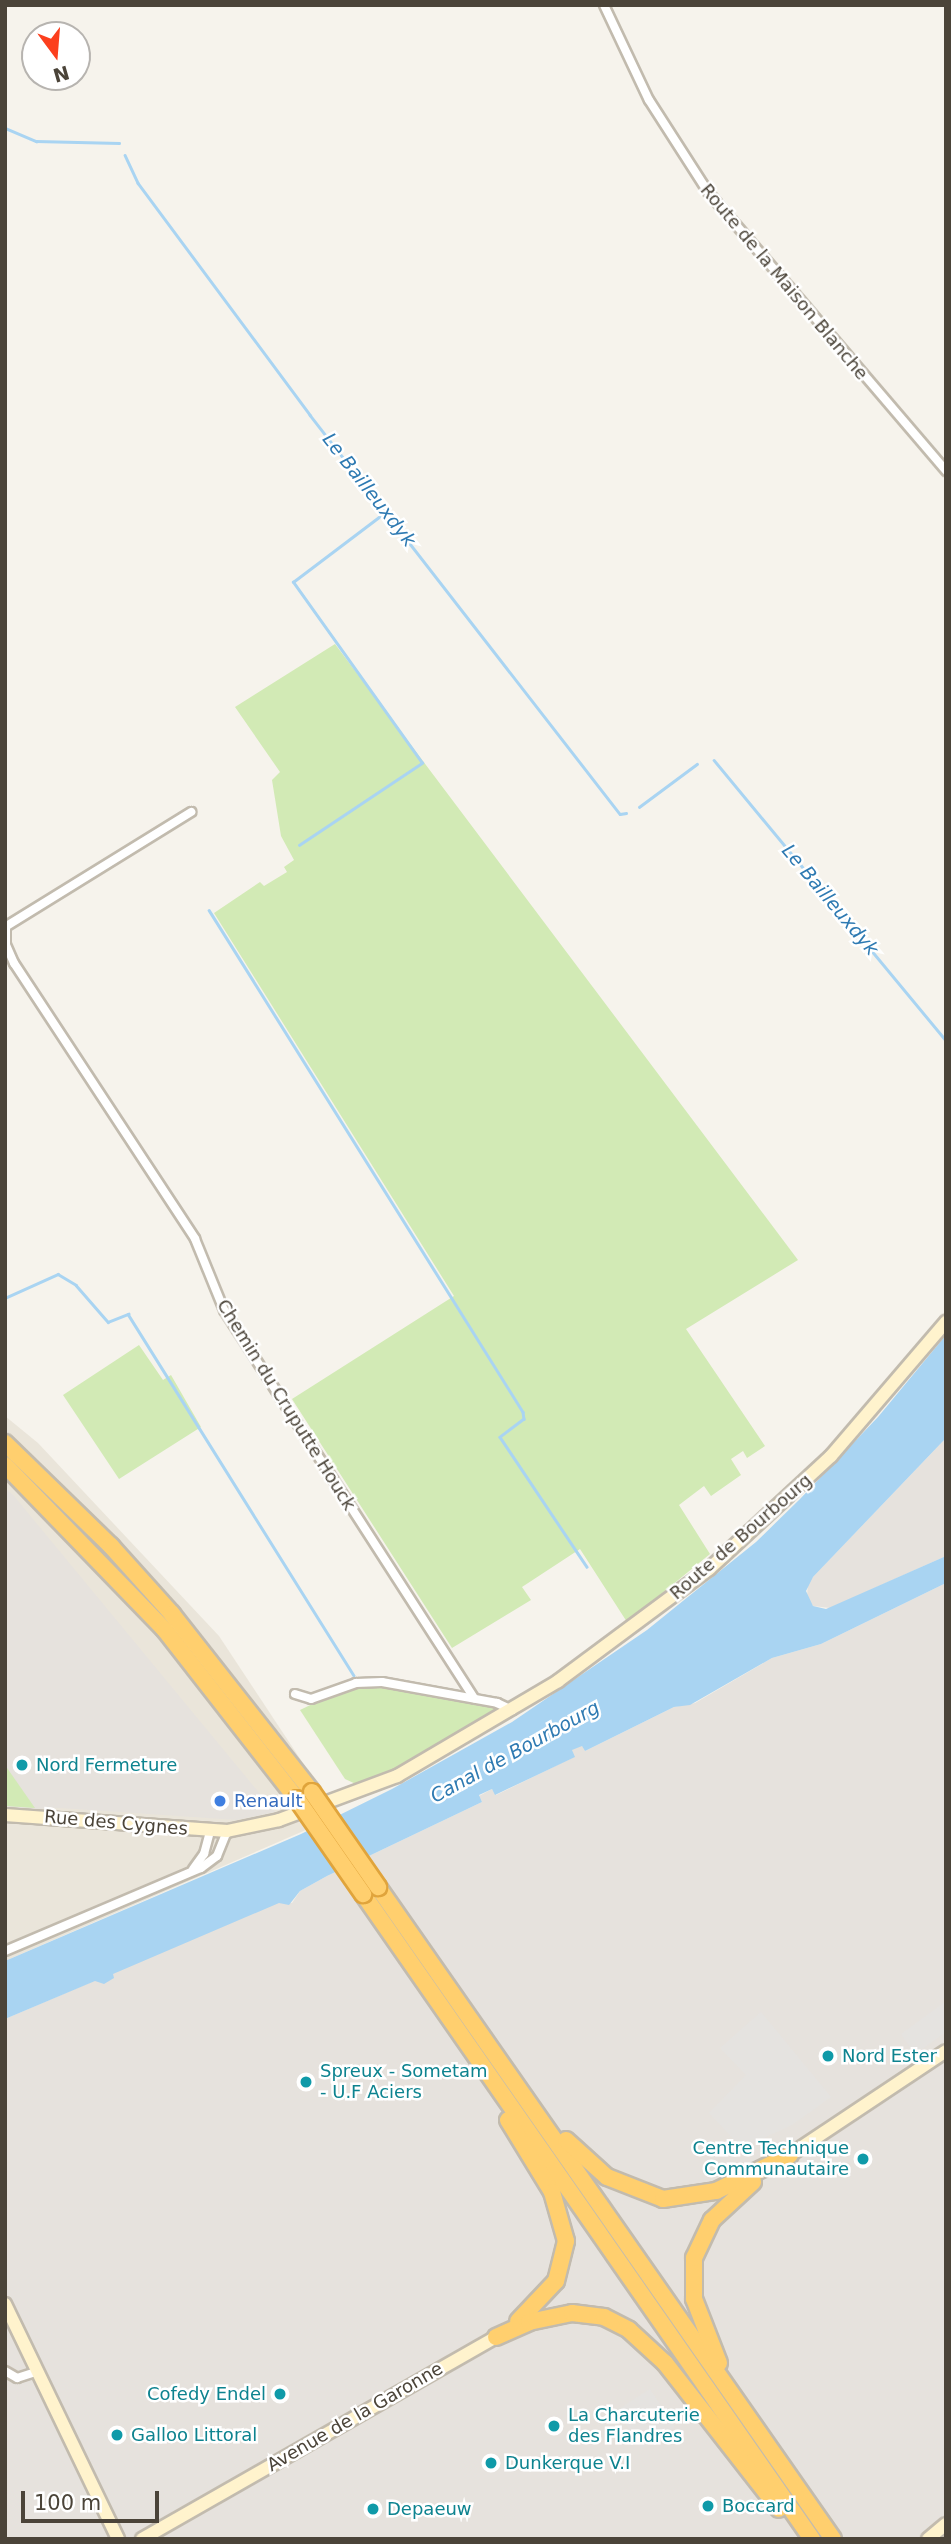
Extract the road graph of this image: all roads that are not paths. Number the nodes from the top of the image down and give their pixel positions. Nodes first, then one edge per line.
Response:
1 (604, 5) edge
2 (946, 471) edge
3 (191, 812) dead end
4 (6, 927) edge
5 (946, 1322) edge
6 (5, 1443) edge
7 (5, 1465) edge
8 (295, 1694) dead end
9 (474, 1698) junction
10 (508, 1713) junction
11 (5, 1815) edge
12 (210, 1831) junction
13 (227, 1831) junction
14 (185, 1874) junction
15 (5, 1951) edge
16 (449, 2017) junction
17 (489, 2046) junction
18 (946, 2051) edge
19 (790, 2155) junction
20 (5, 2304) edge
21 (496, 2337) junction
22 (5, 2371) edge
23 (38, 2371) junction
24 (732, 2394) junction
25 (946, 2524) edge
26 (118, 2539) edge
27 (142, 2539) edge
28 (803, 2539) edge
29 (812, 2539) edge
30 (833, 2539) edge
31 (928, 2539) edge

1 - 2 street, Route de la Maison Blanche
3 - 4 street, Chemin du Cruputte Houck
4 - 9 street, Chemin du Cruputte Houck
5 - 10 main road, Route de Bourbourg
6 - 17 highway, bridge
7 - 16 highway, bridge
8 - 9 street
9 - 10 street
10 - 13 main road, Route de Bourbourg
11 - 12 main road, Rue des Cygnes
12 - 13 main road, Rue des Cygnes
12 - 14 street
13 - 14 street
14 - 15 street
16 - 21 highway
16 - 29 highway
17 - 19 highway
17 - 24 highway
18 - 19 main road
19 - 24 highway
20 - 23 main road
21 - 27 main road, Avenue de la Garonne
21 - 28 highway
22 - 23 street
23 - 26 main road
24 - 30 highway
25 - 31 main road

